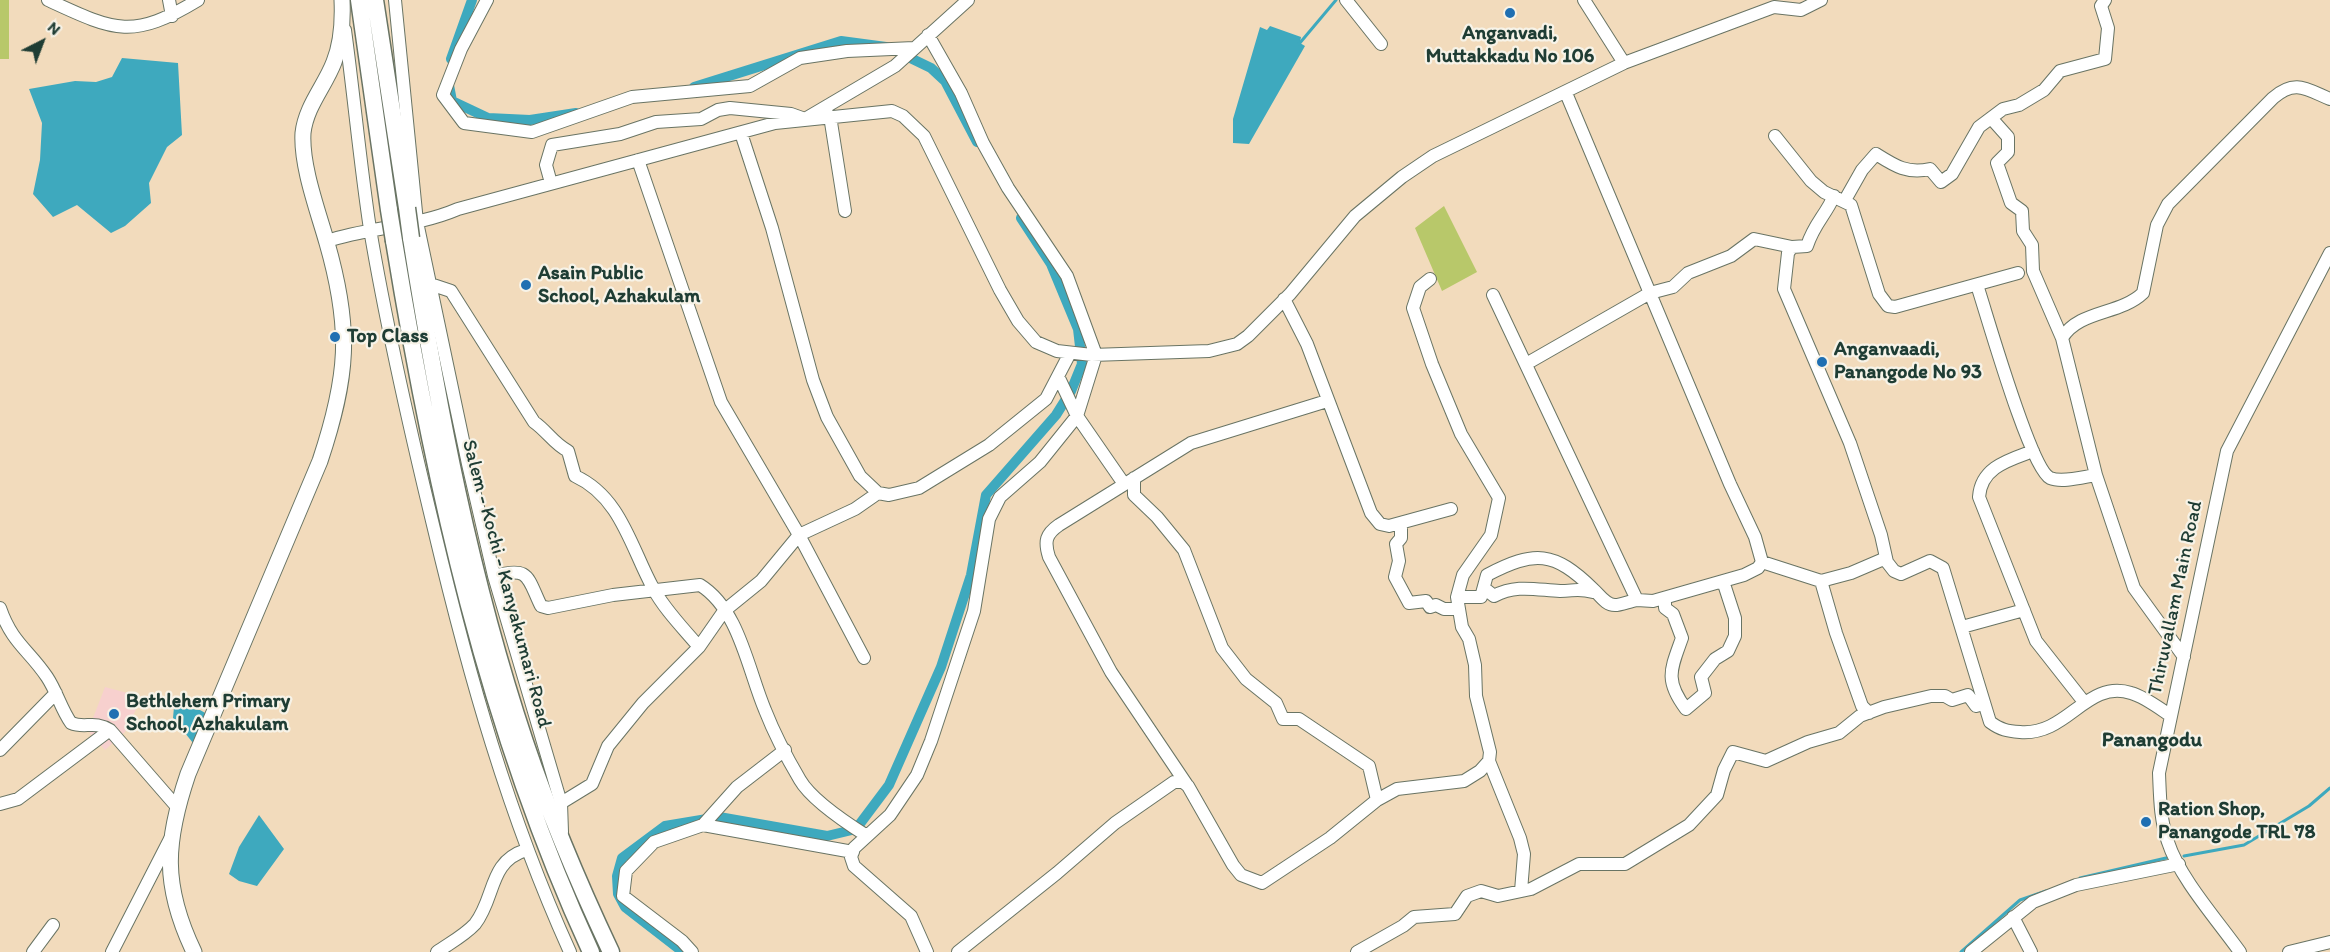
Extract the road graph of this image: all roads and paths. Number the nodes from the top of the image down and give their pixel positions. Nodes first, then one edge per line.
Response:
1 (48, 0) edge
2 (169, 0) edge
3 (198, 0) edge
4 (342, 0) edge
5 (359, 0) edge
6 (375, 0) edge
7 (395, 0) edge
8 (487, 0) edge
9 (968, 0) edge
10 (1346, 0) edge
11 (1584, 0) edge
12 (1821, 0) edge
13 (2105, 0) edge
14 (172, 16) junction
15 (343, 19) junction
16 (928, 35) junction
17 (1381, 44) dead end
18 (914, 48) junction
19 (1624, 63) junction
20 (1566, 93) junction
21 (2330, 99) edge
22 (830, 116) junction
23 (1991, 118) junction
24 (805, 119) junction
25 (741, 133) junction
26 (1775, 135) dead end
27 (638, 160) junction
28 (551, 183) junction
29 (1840, 198) junction
30 (845, 211) dead end
31 (417, 222) junction
32 (370, 229) junction
33 (327, 241) junction
34 (1792, 247) junction
35 (2330, 253) edge
36 (2018, 273) dead end
37 (1430, 279) dead end
38 (430, 284) junction
39 (1977, 285) junction
40 (1650, 293) junction
41 (1493, 295) dead end
42 (1284, 299) junction
43 (2062, 338) junction
44 (1070, 353) junction
45 (1094, 355) junction
46 (1526, 364) junction
47 (1058, 376) junction
48 (1327, 401) junction
49 (1077, 416) junction
50 (2033, 451) junction
51 (2096, 475) junction
52 (1129, 481) junction
53 (878, 493) junction
54 (1451, 509) dead end
55 (1401, 524) junction
56 (799, 535) junction
57 (1886, 558) junction
58 (1762, 562) junction
59 (494, 576) junction
60 (1723, 581) junction
61 (1821, 581) junction
62 (1484, 588) junction
63 (654, 590) junction
64 (1597, 593) junction
65 (1665, 598) junction
66 (1637, 600) junction
67 (1458, 603) junction
68 (0, 608) edge
69 (2024, 610) junction
70 (724, 611) junction
71 (1962, 627) junction
72 (699, 647) junction
73 (2184, 657) junction
74 (864, 658) dead end
75 (56, 693) junction
76 (2084, 702) junction
77 (1983, 704) junction
78 (1869, 713) junction
79 (2171, 716) junction
80 (110, 729) junction
81 (0, 750) edge
82 (785, 750) junction
83 (1489, 761) junction
84 (1188, 786) junction
85 (1377, 800) junction
86 (561, 802) junction
87 (0, 804) edge
88 (177, 807) junction
89 (703, 825) junction
90 (867, 836) junction
91 (170, 839) junction
92 (562, 839) junction
93 (526, 850) junction
94 (853, 852) junction
95 (2179, 864) junction
96 (1521, 891) junction
97 (2013, 917) junction
98 (53, 925) dead end
99 (2330, 942) edge
100 (33, 952) edge
101 (112, 952) edge
102 (194, 952) edge
103 (437, 952) edge
104 (570, 952) edge
105 (591, 952) edge
106 (610, 952) edge
107 (692, 952) edge
108 (927, 952) edge
109 (958, 952) edge
110 (1357, 952) edge
111 (1971, 952) edge
112 (2031, 952) edge
113 (2240, 952) edge
114 (2289, 952) edge

1 - 14 street
2 - 14 street
3 - 14 street
4 - 15 main road
5 - 105 highway, Salem - Kochi - Kanyakumari Road, bridge
6 - 92 highway, Salem - Kochi - Kanyakumari Road, bridge
7 - 31 street
8 - 18 street
9 - 16 street
10 - 17 street
11 - 19 street
12 - 19 street
13 - 23 street
15 - 32 street
15 - 33 main road
16 - 18 street
16 - 45 street
18 - 24 street
19 - 20 street
20 - 40 street
20 - 42 street
21 - 43 street
22 - 24 street
22 - 30 street
22 - 44 street
23 - 29 street
23 - 43 street
24 - 25 street
24 - 28 street
25 - 27 street
25 - 53 street
26 - 29 street
27 - 28 street
27 - 56 street
28 - 31 street
29 - 34 street
29 - 39 street
31 - 32 street
31 - 38 street
32 - 33 street
32 - 93 street
33 - 88 main road
34 - 40 street
34 - 57 street
35 - 73 street, Thiruvallam Main Road
36 - 39 street
37 - 67 street
38 - 59 street
38 - 63 street
39 - 50 street
40 - 46 street
40 - 58 street
41 - 46 street
42 - 45 street
42 - 48 street
43 - 51 street
44 - 45 street
44 - 47 street
45 - 49 street
46 - 66 street
47 - 49 street
47 - 53 street
48 - 52 street
48 - 55 street
49 - 52 street
49 - 90 street
50 - 51 street
50 - 69 street
51 - 73 street
52 - 84 street
52 - 85 street
53 - 56 street
54 - 55 street
55 - 67 street
56 - 70 street
56 - 74 street
57 - 61 street
57 - 71 street
58 - 60 street
58 - 61 street
59 - 63 street
59 - 86 street
60 - 65 street
60 - 65 street
61 - 78 street
62 - 64 street
62 - 64 street
62 - 67 street
63 - 70 street
63 - 72 street
64 - 66 street
65 - 66 street
67 - 83 street
68 - 75 street
69 - 71 street
69 - 76 street
70 - 72 street
70 - 82 street
71 - 77 street
72 - 86 street
73 - 79 street, Thiruvallam Main Road
75 - 80 street
75 - 81 street
76 - 77 street
76 - 79 street
77 - 78 street
78 - 96 street
79 - 95 street, Thiruvallam Main Road
80 - 87 street
80 - 88 street
82 - 89 street
82 - 90 street
83 - 85 street
83 - 96 street
84 - 85 street
84 - 109 street
86 - 92 street
88 - 91 main road
89 - 94 street
89 - 107 street
90 - 94 street
91 - 101 street
91 - 102 main road
92 - 106 highway, Salem - Kochi - Kanyakumari Road
93 - 103 street
93 - 104 street
94 - 108 street
95 - 97 street
95 - 113 street, Thiruvallam Main Road
96 - 110 street
97 - 111 street
97 - 112 street
98 - 100 street
99 - 114 street

